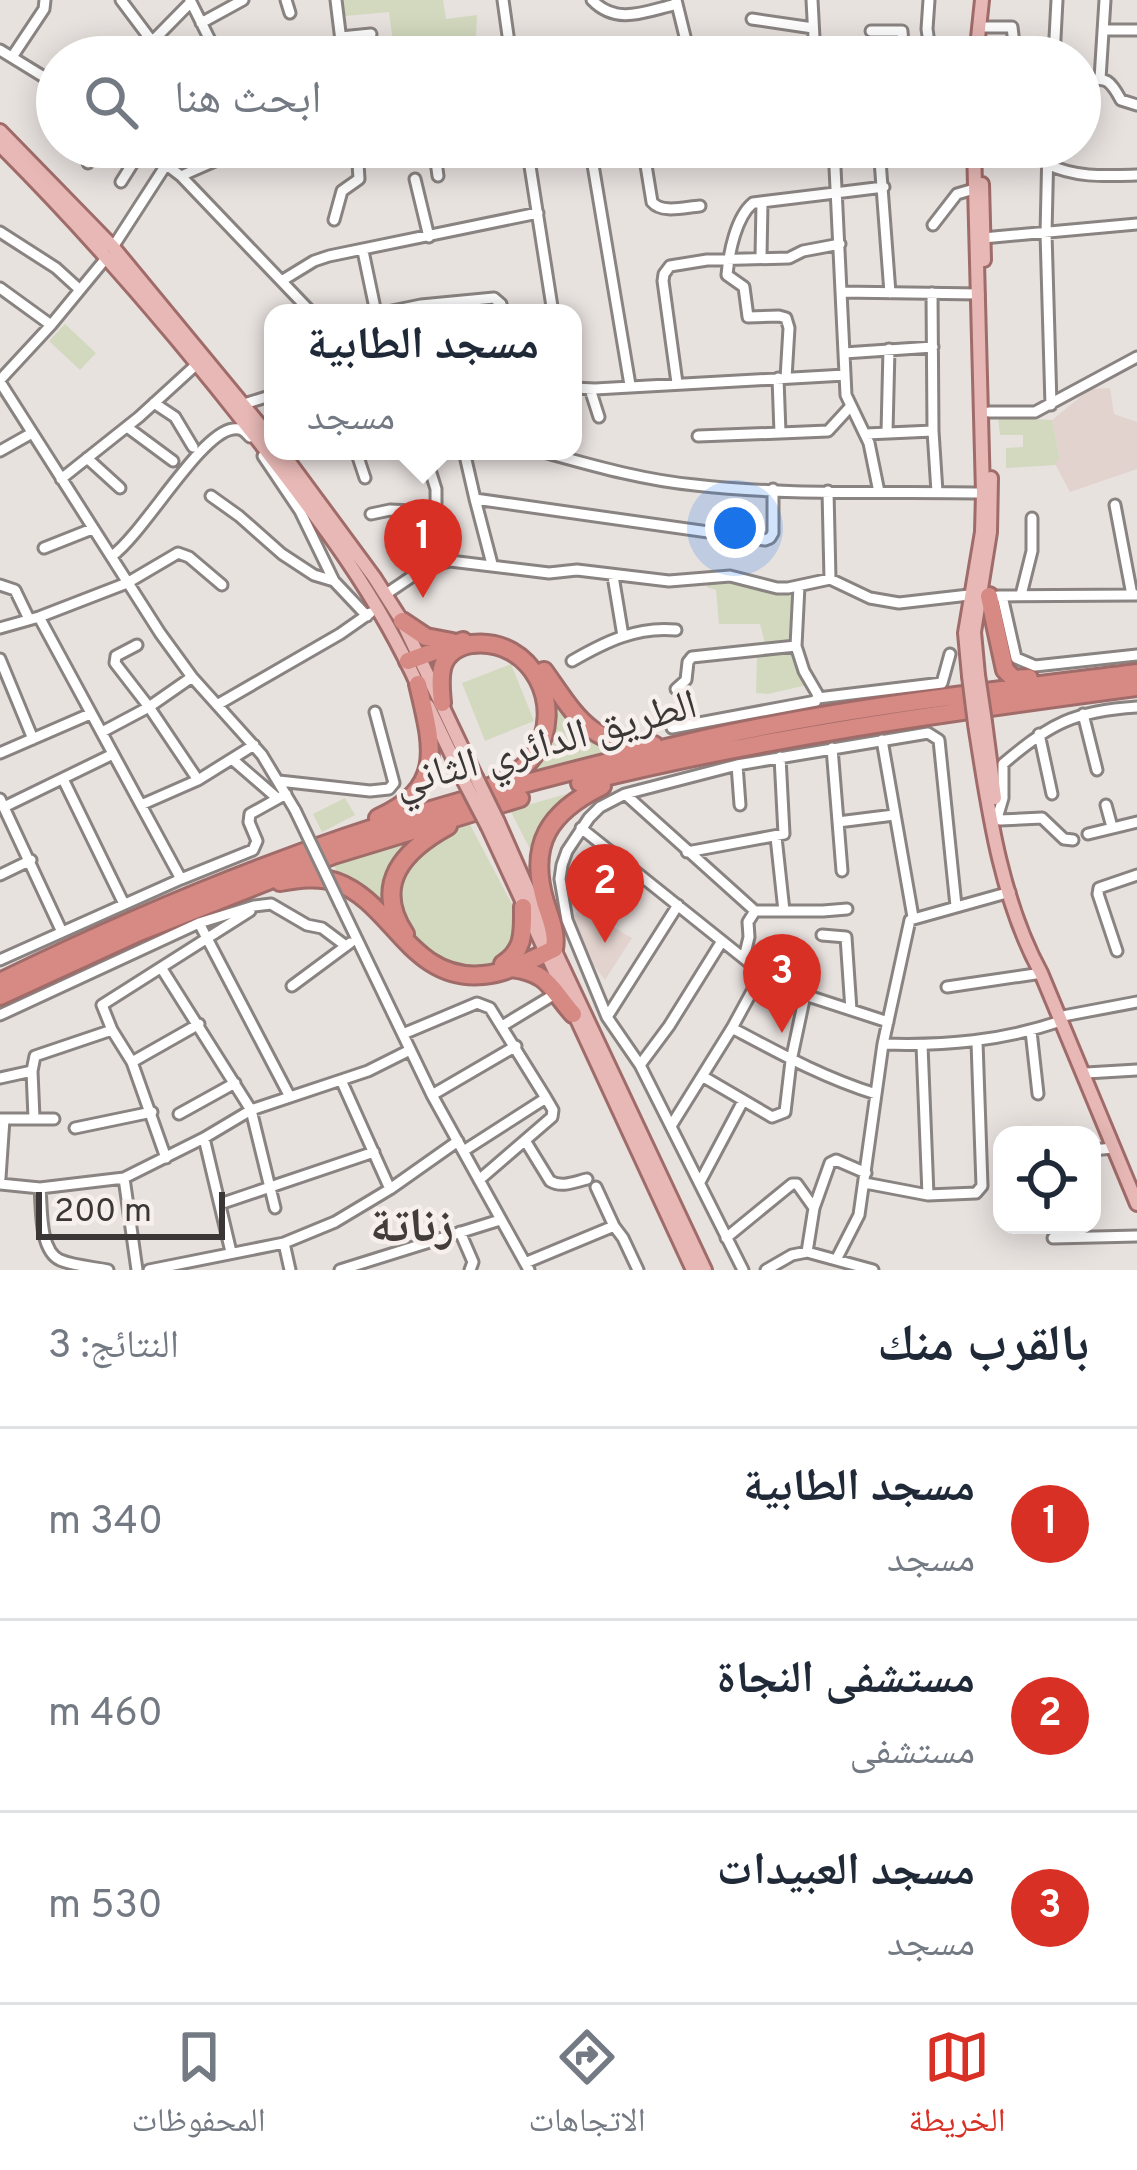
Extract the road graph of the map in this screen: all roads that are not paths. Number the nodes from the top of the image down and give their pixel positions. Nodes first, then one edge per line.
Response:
1 (45, 0) edge
2 (121, 0) edge
3 (243, 0) edge
4 (286, 0) edge
5 (336, 0) edge
6 (502, 0) edge
7 (592, 0) edge
8 (812, 0) edge
9 (929, 0) edge
10 (985, 0) edge
11 (1057, 0) edge
12 (1105, 0) edge
13 (190, 1) edge
14 (677, 2) edge
15 (290, 13) dead end
16 (752, 19) dead end
17 (201, 22) junction
18 (985, 27) junction
19 (813, 28) junction
20 (1103, 29) junction
21 (871, 31) dead end
22 (1137, 31) edge
23 (371, 34) dead end
24 (149, 36) edge
25 (156, 36) edge
26 (208, 36) edge
27 (340, 36) edge
28 (350, 36) edge
29 (508, 36) edge
30 (685, 36) edge
31 (814, 36) edge
32 (903, 36) edge
33 (928, 36) edge
34 (980, 36) edge
35 (983, 36) edge
36 (1013, 36) edge
37 (1055, 36) edge
38 (0, 50) edge
39 (12, 57) junction
40 (1101, 62) edge
41 (36, 72) edge
42 (1101, 79) edge
43 (1137, 104) edge
44 (0, 130) edge
45 (0, 146) edge
46 (130, 168) edge
47 (164, 168) edge
48 (170, 168) edge
49 (197, 168) edge
50 (358, 168) edge
51 (437, 168) edge
52 (533, 168) edge
53 (594, 168) edge
54 (647, 168) edge
55 (836, 168) edge
56 (882, 168) edge
57 (977, 168) edge
58 (980, 168) edge
59 (1047, 168) edge
60 (1056, 168) edge
61 (31, 169) junction
62 (1137, 175) edge
63 (182, 176) junction
64 (438, 176) dead end
65 (415, 178) dead end
66 (121, 182) dead end
67 (884, 187) junction
68 (974, 189) junction
69 (838, 194) junction
70 (762, 202) junction
71 (700, 206) dead end
72 (538, 213) junction
73 (334, 220) dead end
74 (1137, 224) edge
75 (933, 225) dead end
76 (0, 232) edge
77 (1046, 233) junction
78 (429, 236) junction
79 (983, 238) junction
80 (840, 244) junction
81 (363, 251) junction
82 (110, 252) junction
83 (761, 257) junction
84 (729, 259) junction
85 (283, 280) junction
86 (0, 288) edge
87 (79, 289) junction
88 (842, 292) junction
89 (890, 292) junction
90 (932, 293) junction
91 (979, 294) junction
92 (304, 304) edge
93 (377, 304) edge
94 (431, 304) edge
95 (502, 304) edge
96 (552, 304) edge
97 (51, 325) junction
98 (933, 347) junction
99 (890, 349) junction
100 (844, 353) junction
101 (983, 354) junction
102 (1137, 356) edge
103 (197, 364) junction
104 (845, 375) junction
105 (782, 378) junction
106 (216, 379) junction
107 (0, 381) edge
108 (677, 383) junction
109 (630, 385) junction
110 (582, 389) edge
111 (590, 389) junction
112 (264, 398) edge
113 (154, 403) junction
114 (244, 404) junction
115 (1051, 405) junction
116 (850, 407) junction
117 (989, 412) junction
118 (599, 417) dead end
119 (127, 427) junction
120 (264, 430) edge
121 (933, 431) junction
122 (887, 432) junction
123 (32, 433) junction
124 (780, 434) junction
125 (866, 434) junction
126 (698, 436) dead end
127 (264, 445) edge
128 (193, 447) dead end
129 (0, 451) edge
130 (87, 458) junction
131 (264, 458) edge
132 (582, 458) edge
133 (265, 460) edge
134 (275, 460) edge
135 (292, 460) edge
136 (359, 460) edge
137 (428, 460) edge
138 (466, 460) edge
139 (172, 461) dead end
140 (364, 478) dead end
141 (61, 479) junction
142 (119, 488) dead end
143 (773, 489) junction
144 (828, 491) junction
145 (937, 492) junction
146 (879, 493) junction
147 (983, 493) junction
148 (211, 496) dead end
149 (475, 499) junction
150 (1115, 505) dead end
151 (437, 512) junction
152 (371, 514) dead end
153 (1032, 518) dead end
154 (92, 529) junction
155 (44, 548) dead end
156 (112, 556) junction
157 (436, 563) junction
158 (492, 564) junction
159 (613, 576) junction
160 (830, 579) junction
161 (334, 581) junction
162 (127, 583) junction
163 (0, 585) edge
164 (222, 585) dead end
165 (799, 586) junction
166 (1021, 595) junction
167 (1134, 595) edge
168 (985, 596) junction
169 (376, 607) junction
170 (34, 618) junction
171 (402, 621) junction
172 (0, 628) edge
173 (676, 630) dead end
174 (623, 636) junction
175 (453, 642) junction
176 (137, 645) dead end
177 (796, 646) junction
178 (950, 654) dead end
179 (1137, 655) edge
180 (0, 659) edge
181 (414, 659) junction
182 (572, 661) dead end
183 (1137, 673) edge
184 (1107, 676) junction
185 (192, 677) junction
186 (418, 684) junction
187 (1137, 687) edge
188 (676, 689) dead end
189 (818, 698) junction
190 (442, 703) junction
191 (217, 705) junction
192 (149, 707) junction
193 (1137, 709) edge
194 (375, 712) dead end
195 (91, 714) junction
196 (1084, 714) junction
197 (980, 723) junction
198 (672, 728) dead end
199 (102, 732) junction
200 (1040, 734) junction
201 (33, 739) junction
202 (881, 740) junction
203 (254, 745) junction
204 (832, 748) junction
205 (683, 751) junction
206 (0, 753) edge
207 (113, 754) junction
208 (1015, 754) junction
209 (780, 757) junction
210 (1043, 758) junction
211 (232, 759) junction
212 (737, 765) junction
213 (1097, 770) dead end
214 (63, 778) junction
215 (470, 779) junction
216 (198, 780) junction
217 (279, 782) junction
218 (625, 794) junction
219 (1052, 794) dead end
220 (282, 796) junction
221 (2, 803) edge
222 (142, 805) junction
223 (1106, 805) dead end
224 (740, 806) dead end
225 (432, 810) junction
226 (894, 815) junction
227 (999, 818) junction
228 (490, 819) junction
229 (838, 822) junction
230 (1137, 822) edge
231 (1112, 827) junction
232 (581, 828) junction
233 (1088, 834) dead end
234 (776, 837) junction
235 (340, 841) junction
236 (1072, 841) dead end
237 (687, 851) junction
238 (31, 860) junction
239 (842, 871) dead end
240 (0, 875) edge
241 (1137, 875) edge
242 (181, 879) junction
243 (245, 889) junction
244 (1010, 892) junction
245 (124, 904) junction
246 (678, 905) junction
247 (258, 906) junction
248 (956, 906) junction
249 (523, 907) junction
250 (847, 909) dead end
251 (755, 910) junction
252 (784, 911) junction
253 (914, 917) junction
254 (199, 923) junction
255 (62, 932) junction
256 (822, 935) dead end
257 (357, 938) junction
258 (209, 940) junction
259 (574, 941) junction
260 (722, 941) junction
261 (346, 946) junction
262 (550, 951) junction
263 (1118, 951) dead end
264 (744, 958) junction
265 (0, 960) edge
266 (511, 968) junction
267 (162, 969) junction
268 (762, 973) junction
269 (1042, 973) junction
270 (0, 982) edge
271 (292, 986) dead end
272 (946, 987) dead end
273 (555, 994) junction
274 (0, 995) edge
275 (805, 995) junction
276 (1137, 1002) edge
277 (851, 1010) junction
278 (573, 1014) junction
279 (0, 1015) edge
280 (607, 1017) junction
281 (1062, 1019) junction
282 (888, 1022) junction
283 (199, 1024) junction
284 (502, 1026) junction
285 (732, 1028) junction
286 (112, 1030) junction
287 (1031, 1031) junction
288 (618, 1033) junction
289 (404, 1034) junction
290 (977, 1042) junction
291 (598, 1043) junction
292 (884, 1044) junction
293 (922, 1045) junction
294 (516, 1046) junction
295 (410, 1050) junction
296 (791, 1061) junction
297 (132, 1062) junction
298 (640, 1065) junction
299 (1137, 1070) edge
300 (32, 1071) junction
301 (1086, 1072) junction
302 (702, 1076) junction
303 (0, 1078) edge
304 (341, 1080) junction
305 (235, 1083) junction
306 (876, 1094) junction
307 (1038, 1094) dead end
308 (289, 1096) junction
309 (432, 1096) junction
310 (546, 1098) junction
311 (743, 1100) junction
312 (251, 1110) junction
313 (152, 1112) junction
314 (179, 1114) dead end
315 (34, 1118) junction
316 (2, 1119) edge
317 (54, 1119) dead end
318 (671, 1126) junction
319 (75, 1128) dead end
320 (204, 1138) junction
321 (526, 1142) junction
322 (461, 1146) junction
323 (1113, 1148) junction
324 (1101, 1149) edge
325 (374, 1152) junction
326 (166, 1158) junction
327 (124, 1178) junction
328 (866, 1178) junction
329 (1135, 1178) edge
330 (479, 1180) junction
331 (0, 1181) edge
332 (700, 1182) junction
333 (270, 1186) junction
334 (40, 1188) junction
335 (390, 1189) junction
336 (1137, 1193) edge
337 (928, 1195) junction
338 (220, 1204) junction
339 (1137, 1204) edge
340 (274, 1208) dead end
341 (814, 1208) junction
342 (500, 1220) junction
343 (614, 1226) junction
344 (460, 1232) junction
345 (1137, 1236) edge
346 (726, 1238) junction
347 (1053, 1238) dead end
348 (284, 1243) junction
349 (231, 1252) junction
350 (807, 1252) junction
351 (388, 1255) junction
352 (837, 1258) junction
353 (204, 1265) edge
354 (527, 1266) edge
355 (866, 1269) edge
356 (108, 1270) edge
357 (137, 1270) edge
358 (149, 1270) edge
359 (290, 1270) edge
360 (340, 1270) edge
361 (394, 1270) edge
362 (470, 1270) edge
363 (638, 1270) edge
364 (693, 1270) edge
365 (705, 1270) edge
366 (743, 1270) edge
367 (766, 1270) edge

1 - 39 street
2 - 24 street
3 - 17 street
4 - 15 street
5 - 27 street
6 - 29 street
7 - 14 street
8 - 19 street
9 - 33 street
10 - 18 main road
10 - 34 main road
11 - 37 street
12 - 20 street
13 - 17 street
13 - 25 street
14 - 30 street
16 - 19 street
17 - 26 street
18 - 35 main road
18 - 36 street
19 - 31 street
20 - 22 street
20 - 40 street
21 - 32 street
23 - 28 street
38 - 39 street
39 - 41 street
42 - 43 street
44 - 61 main road
45 - 61 main road
46 - 66 street
47 - 82 street
48 - 63 street
49 - 63 street
50 - 73 street
51 - 64 street
52 - 72 street
53 - 109 street
54 - 71 street
55 - 69 street
56 - 67 street
57 - 68 main road
58 - 79 main road
59 - 77 street
60 - 62 street
61 - 82 main road
63 - 85 street
65 - 78 street
67 - 69 street
67 - 89 street
68 - 75 street
68 - 91 main road
69 - 70 street
69 - 80 street
70 - 83 street
70 - 84 street
72 - 78 street
72 - 96 street
74 - 77 street
76 - 87 street
77 - 79 street
77 - 115 street
78 - 81 street
79 - 101 main road
80 - 83 street
80 - 88 street
81 - 85 street
81 - 93 street
82 - 87 street
82 - 103 main road
82 - 106 main road
83 - 84 street
84 - 105 street
84 - 108 street
85 - 92 street
86 - 97 street
87 - 97 street
88 - 89 street
88 - 100 street
89 - 90 street
90 - 91 street
90 - 98 street
91 - 101 main road
94 - 95 street
97 - 107 street
98 - 99 street
98 - 121 street
99 - 100 street
99 - 122 street
100 - 104 street
101 - 117 main road
101 - 147 main road
102 - 115 street
103 - 106 main road
103 - 113 street
104 - 105 street
104 - 116 street
105 - 108 street
105 - 124 street
106 - 114 main road
106 - 127 main road
107 - 123 street
108 - 109 street
109 - 111 street
110 - 111 street
111 - 118 street
112 - 114 street
113 - 119 street
113 - 128 street
114 - 120 main road
115 - 117 street
116 - 124 street
116 - 125 street
117 - 168 main road
119 - 130 street
119 - 139 street
121 - 122 street
121 - 145 street
122 - 125 street
123 - 129 street
123 - 141 street
124 - 126 street
125 - 146 street
130 - 141 street
130 - 142 street
131 - 156 street
132 - 143 street
133 - 161 street
134 - 169 main road
135 - 169 main road
136 - 140 street
137 - 151 street
138 - 149 street
141 - 154 street
143 - 144 street
143 - 149 street
144 - 146 street
144 - 160 street
145 - 146 street
145 - 147 street
147 - 168 main road
148 - 161 street
149 - 158 street
150 - 167 street
151 - 152 street
151 - 157 street
153 - 166 street
154 - 155 street
154 - 156 street
156 - 162 street
157 - 158 street
157 - 169 street
158 - 159 street
159 - 165 street
159 - 174 street
160 - 165 street
160 - 168 street
161 - 169 street
162 - 164 street
162 - 170 street
162 - 185 street
163 - 170 street
165 - 177 street
166 - 167 street
166 - 168 street
168 - 179 street
168 - 184 highway
168 - 197 main road, bridge
169 - 171 main road
169 - 181 main road
169 - 191 street
170 - 172 street
170 - 195 street
171 - 175 highway
171 - 181 main road
173 - 174 street
174 - 182 street
175 - 181 highway
175 - 205 highway
176 - 192 street
177 - 188 street
177 - 189 street
178 - 189 street
180 - 201 street
181 - 186 main road
181 - 190 main road
183 - 184 highway, الطريق الدائري الثاني
184 - 205 highway, الطريق الدائري الثاني
185 - 191 street
185 - 192 street
186 - 215 main road
186 - 235 highway
187 - 205 highway, الطريق الدائري الثاني
189 - 198 street
190 - 215 main road
190 - 225 highway
191 - 203 street
192 - 199 street
192 - 216 street
193 - 196 street
194 - 217 street
195 - 199 street
195 - 201 street
196 - 200 street
196 - 213 street
197 - 227 main road
197 - 244 main road
199 - 207 street
200 - 208 street
200 - 210 street
201 - 206 street
202 - 204 street
202 - 226 street
202 - 248 street
203 - 211 street
203 - 217 street
204 - 209 street
204 - 229 street
205 - 225 highway, الطريق الدائري الثاني
205 - 228 highway, الطريق الدائري الثاني
205 - 262 highway
207 - 214 street
207 - 222 street
208 - 210 street
208 - 227 street
209 - 212 street
209 - 234 street
210 - 219 street
211 - 216 street
211 - 220 street
212 - 218 street
212 - 224 street
214 - 221 street
214 - 245 street
215 - 228 main road, bridge
216 - 222 street
217 - 220 street
218 - 232 street
218 - 237 street
220 - 242 street
220 - 257 street, bridge
221 - 238 street
222 - 242 street
223 - 231 street
225 - 235 highway, الطريق الدائري الثاني
226 - 229 street
226 - 253 street
227 - 236 street
227 - 269 main road
228 - 243 highway, الطريق الدائري الثاني
228 - 249 main road
228 - 249 highway
228 - 262 main road
229 - 239 street
230 - 231 street
231 - 233 street
232 - 246 street
232 - 259 street
234 - 237 street
234 - 252 street
235 - 270 highway, الطريق الدائري الثاني
237 - 251 street
238 - 240 street
238 - 255 street
241 - 263 street
242 - 245 street
243 - 266 highway
243 - 274 highway, الطريق الدائري الثاني
244 - 248 street
244 - 269 main road
245 - 255 street
246 - 260 street
246 - 280 street
247 - 254 street
247 - 258 street
247 - 261 street
248 - 253 street
249 - 262 main road
250 - 252 street
251 - 252 street
251 - 264 street
253 - 282 street
254 - 258 street
254 - 279 street
255 - 265 street
256 - 277 street
257 - 261 street
257 - 289 street
258 - 267 street
258 - 308 street
259 - 262 street
259 - 280 street
260 - 264 street
260 - 298 street
261 - 271 street
262 - 266 highway
262 - 278 main road
262 - 291 main road
264 - 268 street
266 - 273 highway
267 - 283 street
267 - 286 street
268 - 275 street
268 - 285 street
269 - 272 street
269 - 281 main road
273 - 278 highway
273 - 284 street
275 - 277 street
275 - 296 street
276 - 281 street
277 - 282 street
278 - 364 main road
280 - 288 street
281 - 287 street
281 - 301 main road
281 - 323 main road
282 - 292 street
283 - 297 street
283 - 305 street
284 - 289 street
284 - 294 street
285 - 296 street
285 - 302 street
286 - 297 street
286 - 300 street
287 - 290 street
287 - 307 street
288 - 291 street
288 - 298 street
289 - 295 street
290 - 293 street
290 - 337 street
291 - 365 main road
292 - 293 street
292 - 306 street
293 - 337 street
294 - 309 street
294 - 310 street
295 - 304 street
295 - 309 street
296 - 306 street
296 - 311 street
297 - 313 street
298 - 318 street
299 - 301 street
300 - 303 street
300 - 315 street
301 - 329 main road
302 - 311 street
302 - 318 street
304 - 308 street
304 - 325 street
305 - 312 street
305 - 314 street
306 - 328 street
308 - 312 street
309 - 322 street
310 - 321 street
310 - 322 street
311 - 332 street
312 - 320 street
312 - 333 street
313 - 319 street
313 - 326 street
315 - 316 street
315 - 317 street
316 - 331 street
318 - 332 street
320 - 326 street
320 - 338 street
321 - 330 street
321 - 343 street
322 - 330 street
322 - 335 street
323 - 324 street
323 - 339 main road
325 - 333 street
325 - 335 street
326 - 327 street
327 - 334 street
327 - 357 street
328 - 337 street
328 - 341 street
328 - 352 street
329 - 336 main road
330 - 342 street
331 - 334 street
332 - 346 street
333 - 338 street
333 - 340 street
334 - 356 street
335 - 348 street
338 - 349 street
341 - 346 street
341 - 350 street
342 - 344 street
342 - 354 street
343 - 354 street
343 - 363 street
344 - 351 street
344 - 362 street
345 - 347 street
346 - 366 street
348 - 349 street
348 - 359 street
349 - 353 street
350 - 352 street
350 - 367 street
351 - 360 street
351 - 361 street
352 - 355 street
353 - 358 street

